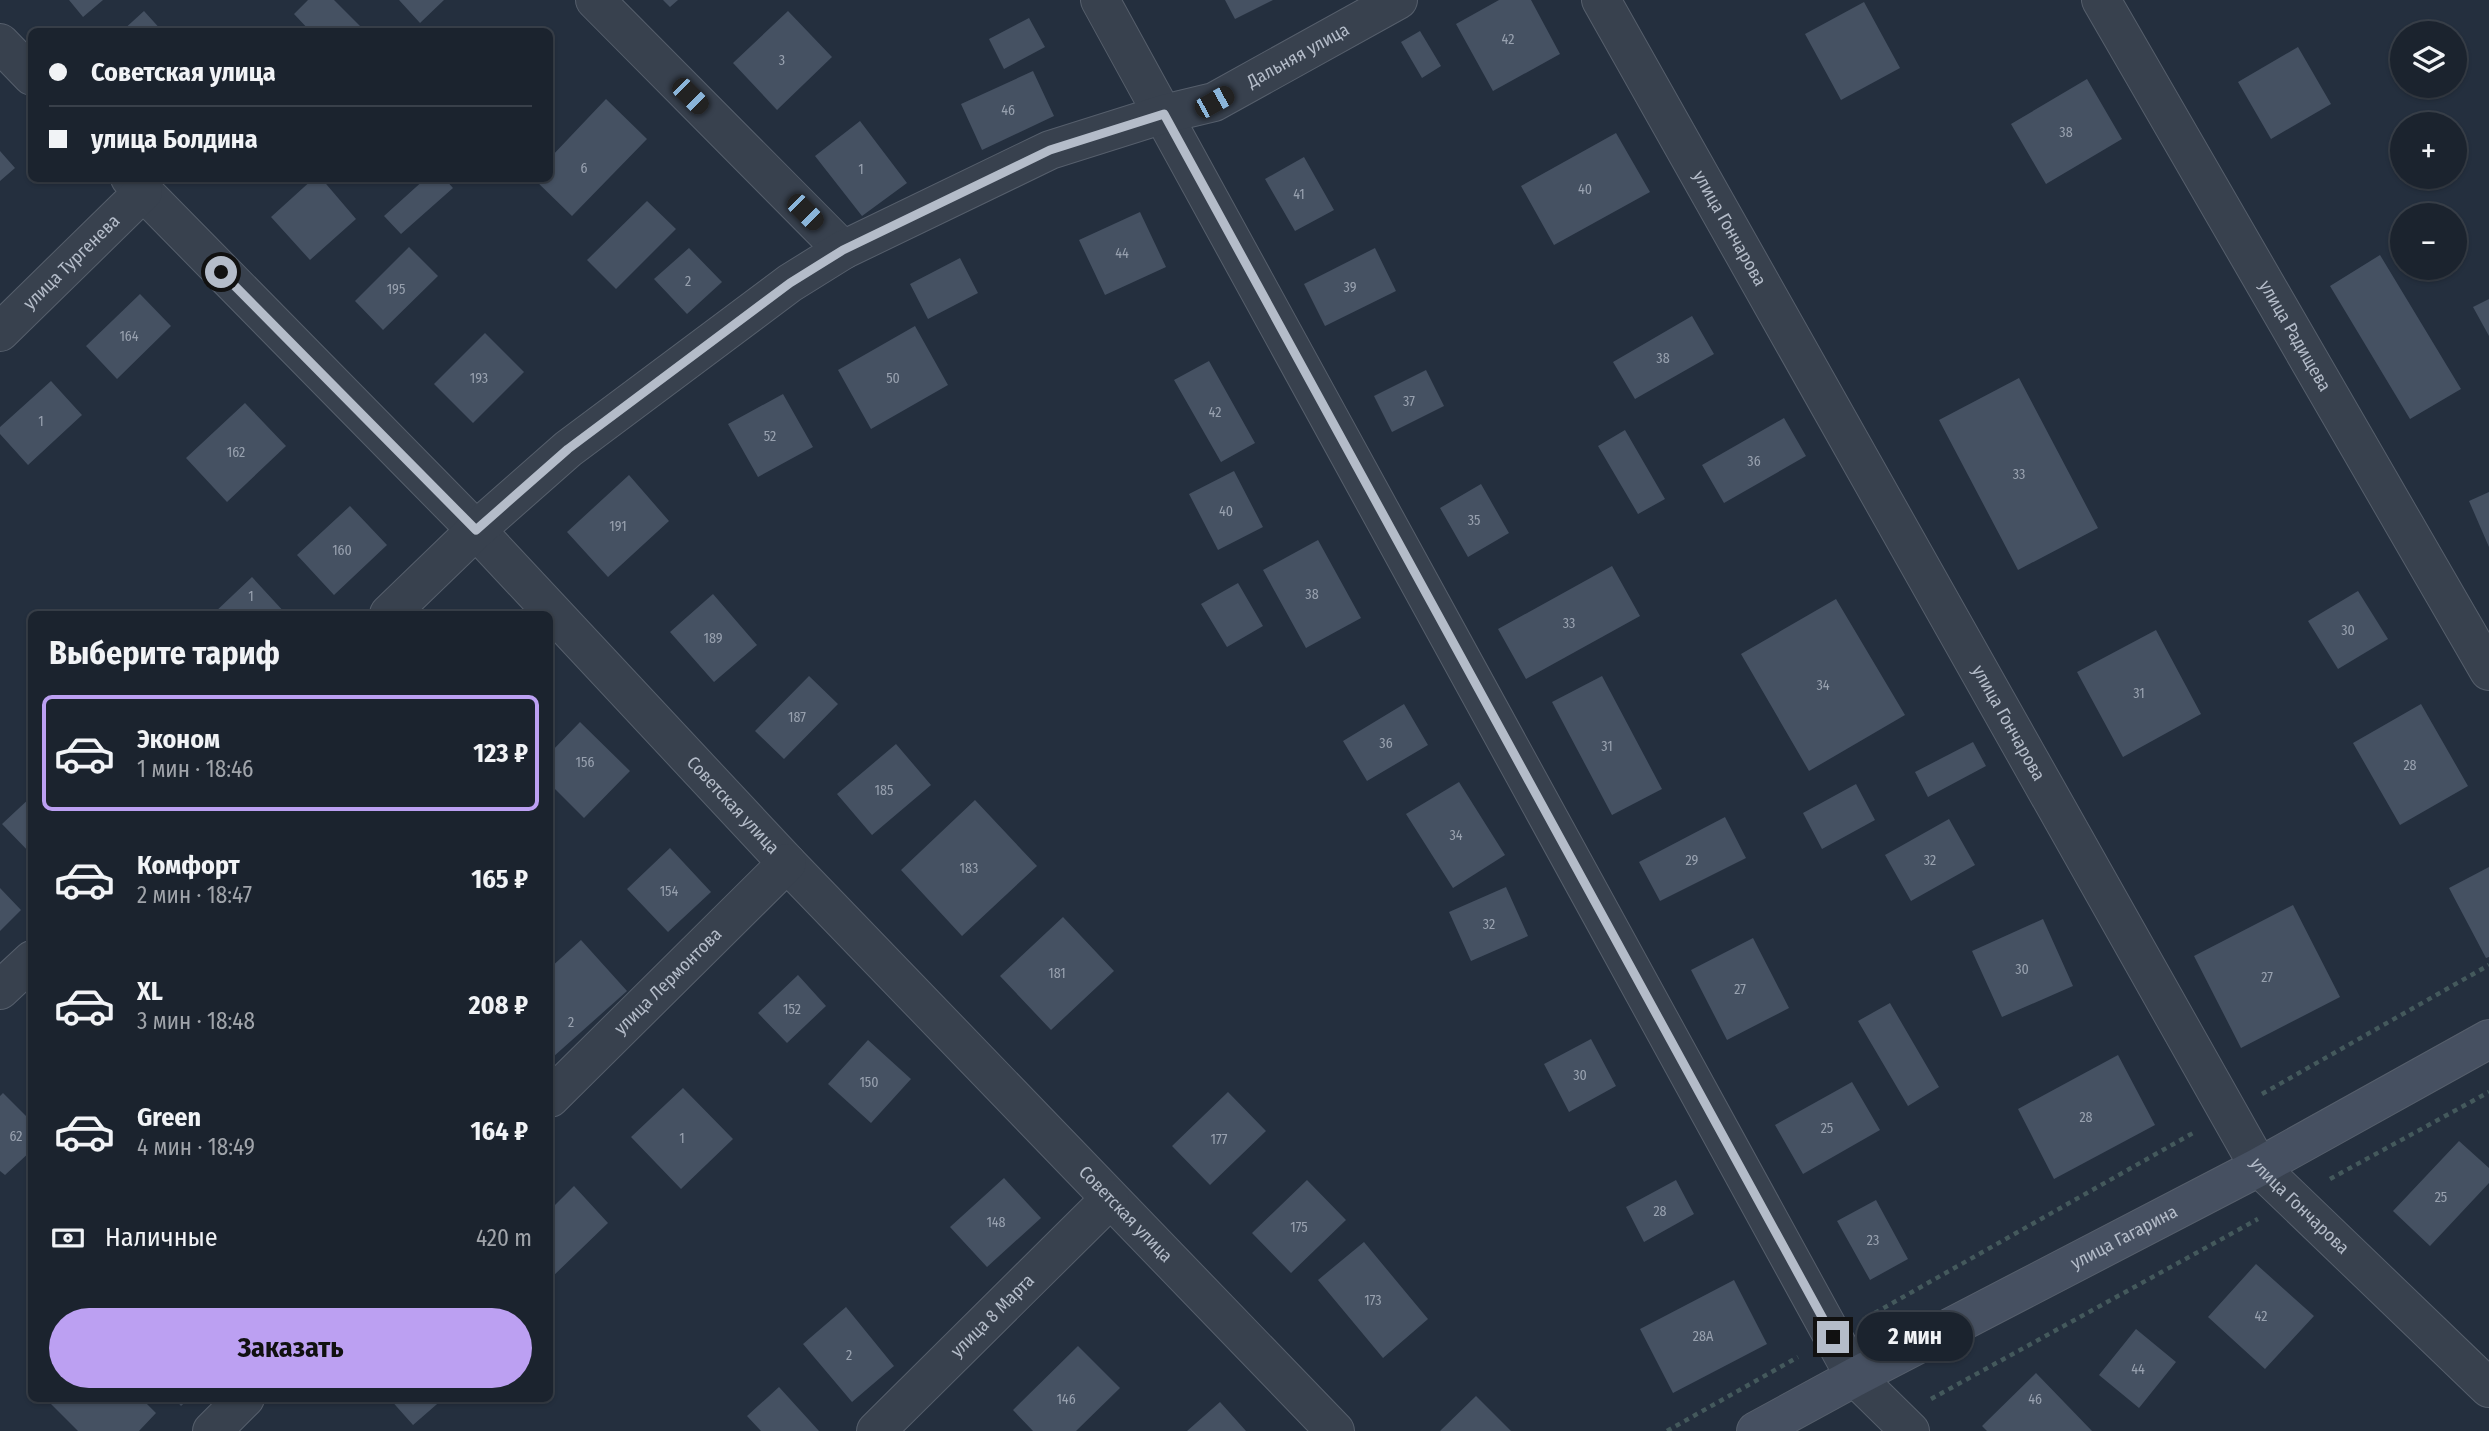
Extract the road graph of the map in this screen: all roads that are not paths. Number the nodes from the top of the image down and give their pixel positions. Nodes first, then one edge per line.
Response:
1 (595, 0) edge
2 (1100, 0) edge
3 (1398, 0) edge
4 (1601, 0) edge
5 (2101, 0) edge
6 (0, 43) edge
7 (28, 72) edge
8 (1164, 114) junction
9 (136, 185) edge
10 (843, 250) junction
11 (0, 332) edge
12 (476, 530) junction
13 (392, 611) edge
14 (552, 611) edge
15 (553, 612) edge
16 (2489, 671) edge
17 (788, 863) junction
18 (28, 964) edge
19 (0, 990) edge
20 (2489, 1039) edge
21 (553, 1095) edge
22 (2259, 1167) junction
23 (1110, 1199) junction
24 (1854, 1377) junction
25 (2489, 1388) edge
26 (241, 1402) edge
27 (1903, 1424) edge
28 (212, 1431) edge
29 (876, 1431) edge
30 (1335, 1431) edge
31 (1756, 1431) edge

1 - 10 street
2 - 8 street
3 - 8 street, Дальняя улица
4 - 22 street, улица Гончарова
5 - 16 street, улица Радищева
6 - 7 street
8 - 10 street, Дальняя улица
8 - 24 street
9 - 11 street, улица Тургенева
9 - 12 street, Советская улица
10 - 12 street, Дальняя улица
12 - 13 street, Дальняя улица
12 - 14 street, Советская улица
15 - 17 street, Советская улица
17 - 21 street, улица Лермонтова
17 - 23 street, Советская улица
18 - 19 street
20 - 22 main road, улица Гагарина
22 - 24 main road, улица Гагарина
22 - 25 street, улица Гончарова
23 - 29 street, улица 8 Марта
23 - 30 street, Советская улица
24 - 27 street
24 - 31 main road, улица Гагарина
26 - 28 street

